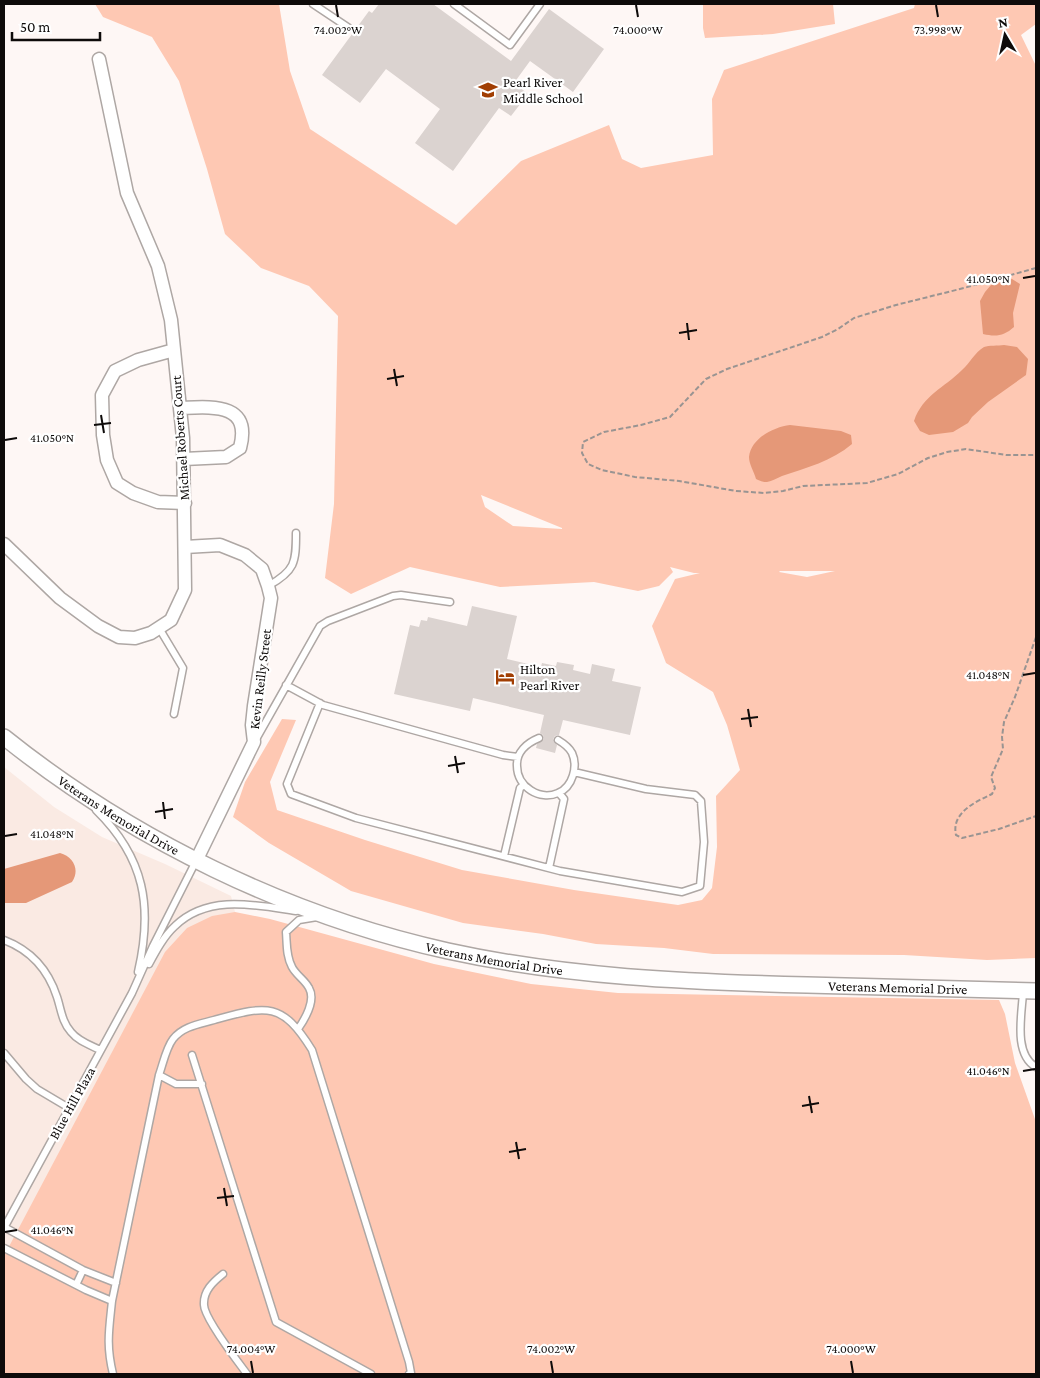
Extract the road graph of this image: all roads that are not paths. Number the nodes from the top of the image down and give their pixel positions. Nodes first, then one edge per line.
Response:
1 (313, 4) edge
2 (454, 4) edge
3 (540, 4) edge
4 (349, 28) dead end
5 (99, 59) dead end
6 (174, 350) junction
7 (180, 408) junction
8 (184, 459) junction
9 (185, 503) junction
10 (296, 533) dead end
11 (4, 544) edge
12 (185, 547) junction
13 (268, 586) junction
14 (450, 602) dead end
15 (159, 628) junction
16 (286, 685) junction
17 (320, 703) junction
18 (174, 714) dead end
19 (4, 737) edge
20 (539, 738) dead end
21 (558, 740) dead end
22 (254, 742) junction
23 (518, 757) junction
24 (574, 772) junction
25 (524, 785) junction
26 (74, 788) junction
27 (559, 793) junction
28 (504, 856) junction
29 (196, 861) junction
30 (550, 868) junction
31 (326, 915) junction
32 (4, 940) edge
33 (1030, 990) edge
34 (132, 993) junction
35 (298, 1029) junction
36 (100, 1050) junction
37 (4, 1054) edge
38 (192, 1055) dead end
39 (1036, 1067) edge
40 (159, 1075) junction
41 (202, 1084) junction
42 (69, 1108) junction
43 (4, 1226) edge
44 (4, 1248) edge
45 (83, 1270) junction
46 (223, 1274) dead end
47 (116, 1283) junction
48 (76, 1285) junction
49 (112, 1301) junction
50 (113, 1374) edge
51 (247, 1374) edge
52 (371, 1374) edge
53 (409, 1374) edge

1 - 4 lane
2 - 3 lane
5 - 6 street, Michael Roberts Court
6 - 7 street, Michael Roberts Court
6 - 9 street
7 - 8 street, Michael Roberts Court
7 - 8 street
8 - 9 street, Michael Roberts Court
9 - 12 street, Michael Roberts Court
10 - 13 lane
11 - 15 street, Michael Roberts Court
12 - 13 street, Kevin Reilly Street
12 - 15 street, Michael Roberts Court
13 - 22 street, Kevin Reilly Street
14 - 16 lane
15 - 18 lane
16 - 17 lane
16 - 22 lane
17 - 23 lane
17 - 28 lane
19 - 26 street, Veterans Memorial Drive
20 - 23 lane
21 - 24 lane
22 - 29 street, Kevin Reilly Street
23 - 25 lane
24 - 27 lane
24 - 30 lane
25 - 27 lane
25 - 28 lane
26 - 29 street, Veterans Memorial Drive
26 - 34 lane, Blue Hill Plaza
27 - 30 lane
28 - 30 lane
29 - 31 street, Veterans Memorial Drive
29 - 34 lane, Blue Hill Plaza
31 - 33 street, Veterans Memorial Drive
31 - 34 lane, Blue Hill Plaza
31 - 35 lane
32 - 36 lane
33 - 39 lane
34 - 36 lane, Blue Hill Plaza
35 - 40 lane
35 - 53 lane
36 - 42 lane, Blue Hill Plaza
37 - 42 lane
38 - 41 lane
40 - 41 lane
40 - 47 lane
41 - 52 lane
42 - 43 lane, Blue Hill Plaza
43 - 45 lane
44 - 48 lane
45 - 47 lane
45 - 48 lane
46 - 51 lane
47 - 49 lane
48 - 49 lane
49 - 50 lane

